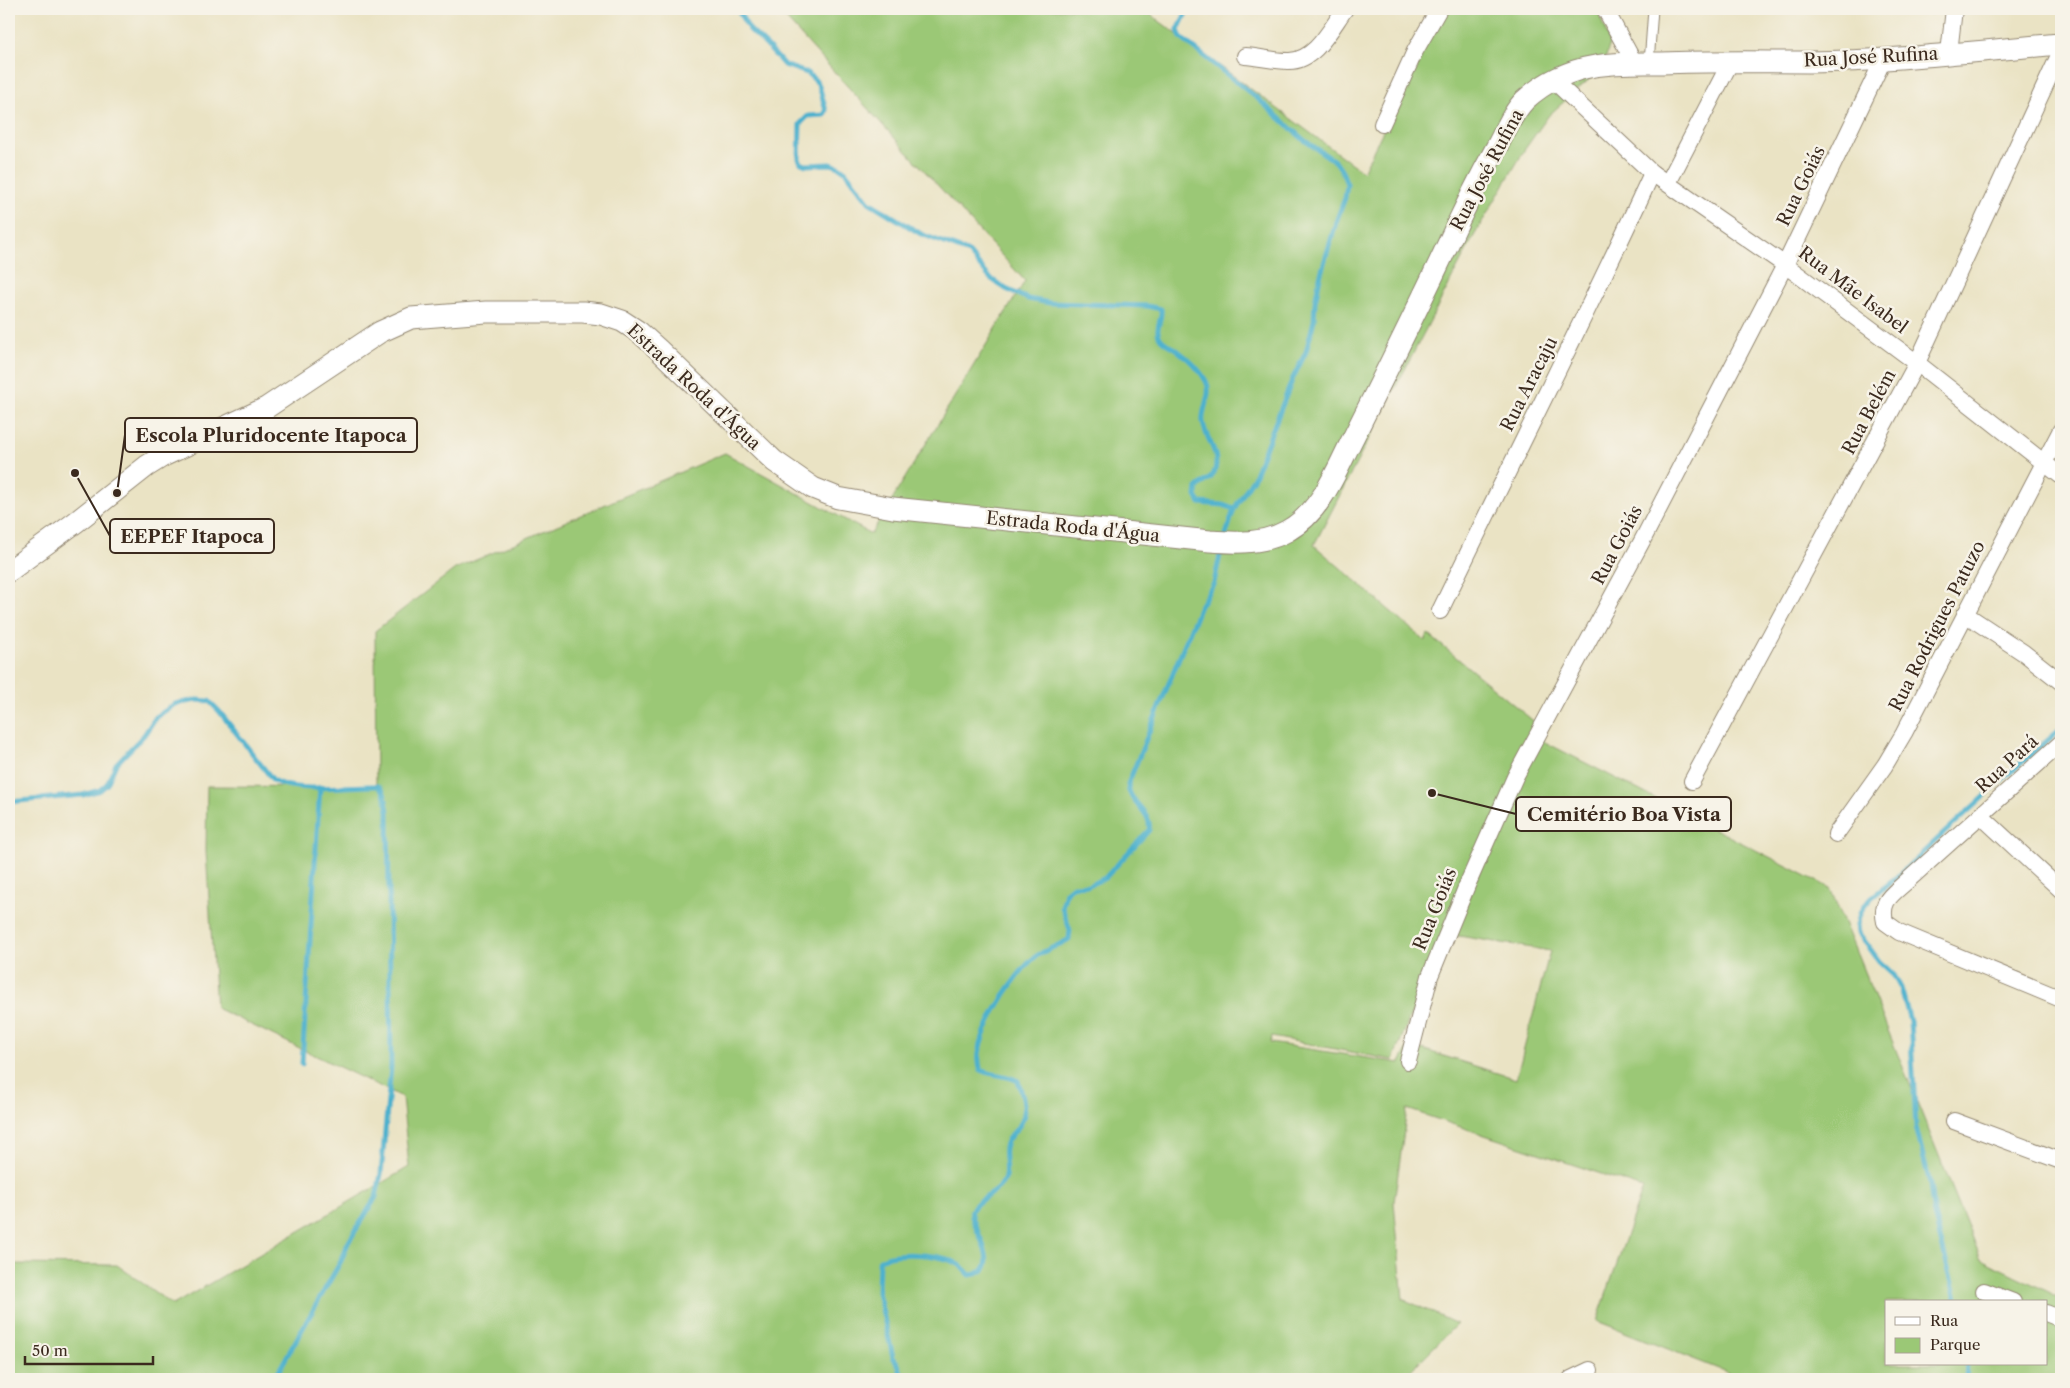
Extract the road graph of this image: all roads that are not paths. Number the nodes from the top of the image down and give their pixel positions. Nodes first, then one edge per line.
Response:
1 (1345, 9) edge
2 (1439, 9) edge
3 (1605, 9) edge
4 (1653, 9) edge
5 (1954, 9) edge
6 (2061, 44) edge
7 (2061, 51) edge
8 (1949, 53) junction
9 (1246, 56) dead end
10 (1884, 58) junction
11 (1731, 61) junction
12 (1642, 63) junction
13 (1552, 80) junction
14 (1382, 124) dead end
15 (1652, 173) junction
16 (1668, 184) junction
17 (1785, 265) junction
18 (1917, 363) junction
19 (2061, 430) edge
20 (2046, 462) junction
21 (2061, 476) edge
22 (1288, 531) joint
23 (9, 571) edge
24 (1440, 612) dead end
25 (1965, 614) junction
26 (2061, 682) edge
27 (2061, 743) edge
28 (1692, 782) dead end
29 (1980, 815) junction
30 (1836, 834) dead end
31 (2061, 890) edge
32 (2061, 999) edge
33 (1408, 1060) dead end
34 (1954, 1121) dead end
35 (2061, 1161) edge
36 (1984, 1291) dead end
37 (2008, 1300) edge
38 (2048, 1314) edge
39 (2061, 1319) edge
40 (1590, 1370) dead end
41 (1571, 1379) edge

1 - 9 street
2 - 14 street
3 - 12 street
4 - 12 lane
5 - 8 street
6 - 8 street, Rua José Rufina
7 - 18 street, Rua Belém
8 - 10 street, Rua José Rufina
10 - 11 street, Rua José Rufina
10 - 17 street, Rua Goiás
11 - 12 street, Rua José Rufina
11 - 16 street
12 - 13 street, Rua José Rufina
13 - 15 street, Rua Mãe Isabel
13 - 22 street, Rua José Rufina
15 - 16 street, Rua Mãe Isabel
15 - 24 street, Rua Aracaju
16 - 17 street, Rua Mãe Isabel
17 - 18 street, Rua Mãe Isabel
17 - 33 street, Rua Goiás
18 - 20 street, Rua Mãe Isabel
18 - 28 street, Rua Belém
19 - 20 street, Rua Rodrigues Patuzo
20 - 21 street, Rua Mãe Isabel
20 - 25 street, Rua Rodrigues Patuzo
22 - 23 street, Estrada Roda d'Água
25 - 26 street
25 - 30 street, Rua Rodrigues Patuzo
27 - 29 street, Rua Pará
29 - 31 street
29 - 32 street, Rua Pará
34 - 35 street
36 - 37 street
38 - 39 street
40 - 41 street

